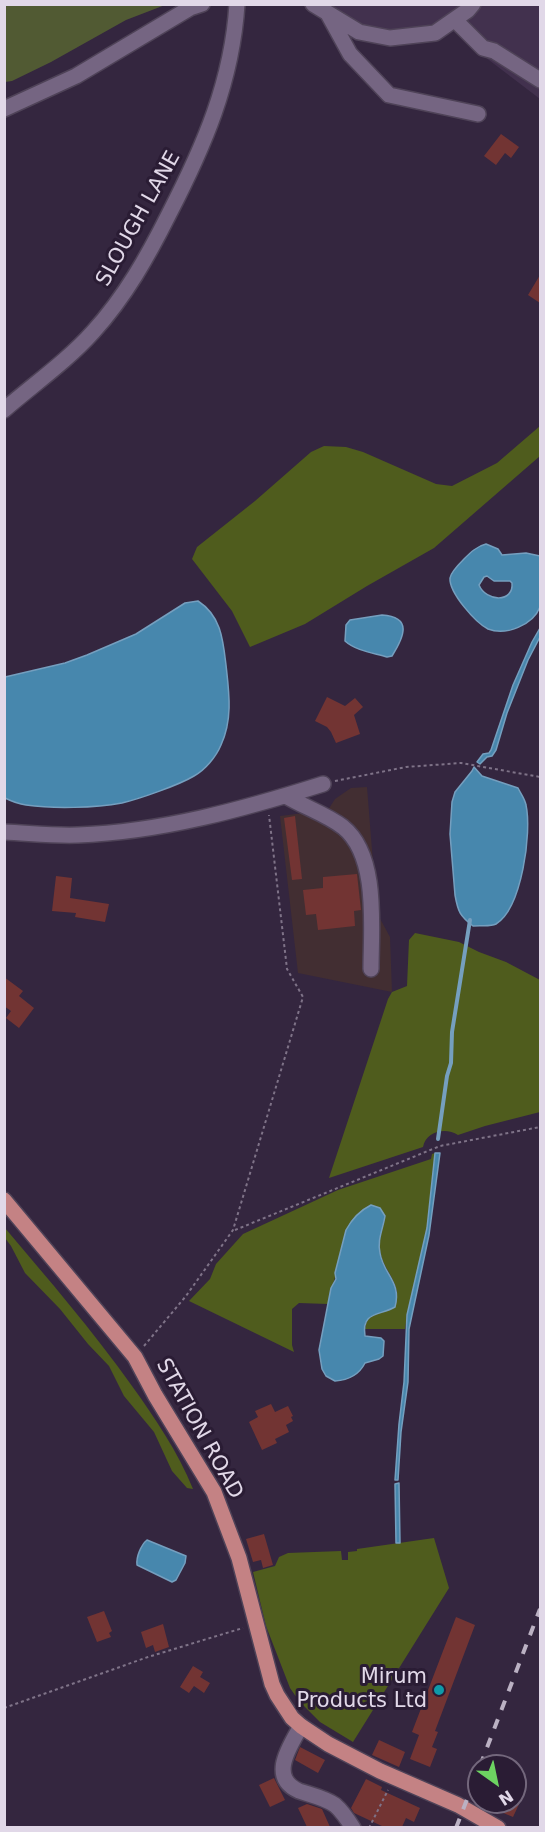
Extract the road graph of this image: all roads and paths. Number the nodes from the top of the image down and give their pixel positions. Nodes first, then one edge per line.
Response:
1 (202, 4) edge
2 (237, 4) edge
3 (313, 4) edge
4 (473, 4) edge
5 (328, 14) junction
6 (454, 20) junction
7 (540, 80) edge
8 (4, 110) edge
9 (478, 114) dead end
10 (4, 410) edge
11 (540, 777) edge
12 (324, 784) joint
13 (285, 796) junction
14 (267, 800) junction
15 (4, 832) edge
16 (371, 969) dead end
17 (540, 1127) edge
18 (9, 1205) edge
19 (233, 1230) junction
20 (135, 1357) junction
21 (255, 1624) junction
22 (4, 1708) edge
23 (301, 1726) junction
24 (389, 1786) dead end
25 (353, 1827) edge
26 (369, 1827) edge
27 (498, 1827) edge

1 - 8 street
2 - 10 street, SLOUGH LANE
3 - 5 street
4 - 6 street
5 - 6 street
5 - 9 street
6 - 7 street
11 - 12 path
12 - 13 street
13 - 14 street
13 - 16 street
14 - 15 street
14 - 19 path
17 - 19 path
18 - 20 main road, STATION ROAD
19 - 20 path
20 - 21 main road, STATION ROAD
21 - 22 path
21 - 23 main road, STATION ROAD
23 - 25 street
23 - 27 main road, STATION ROAD
24 - 26 path

